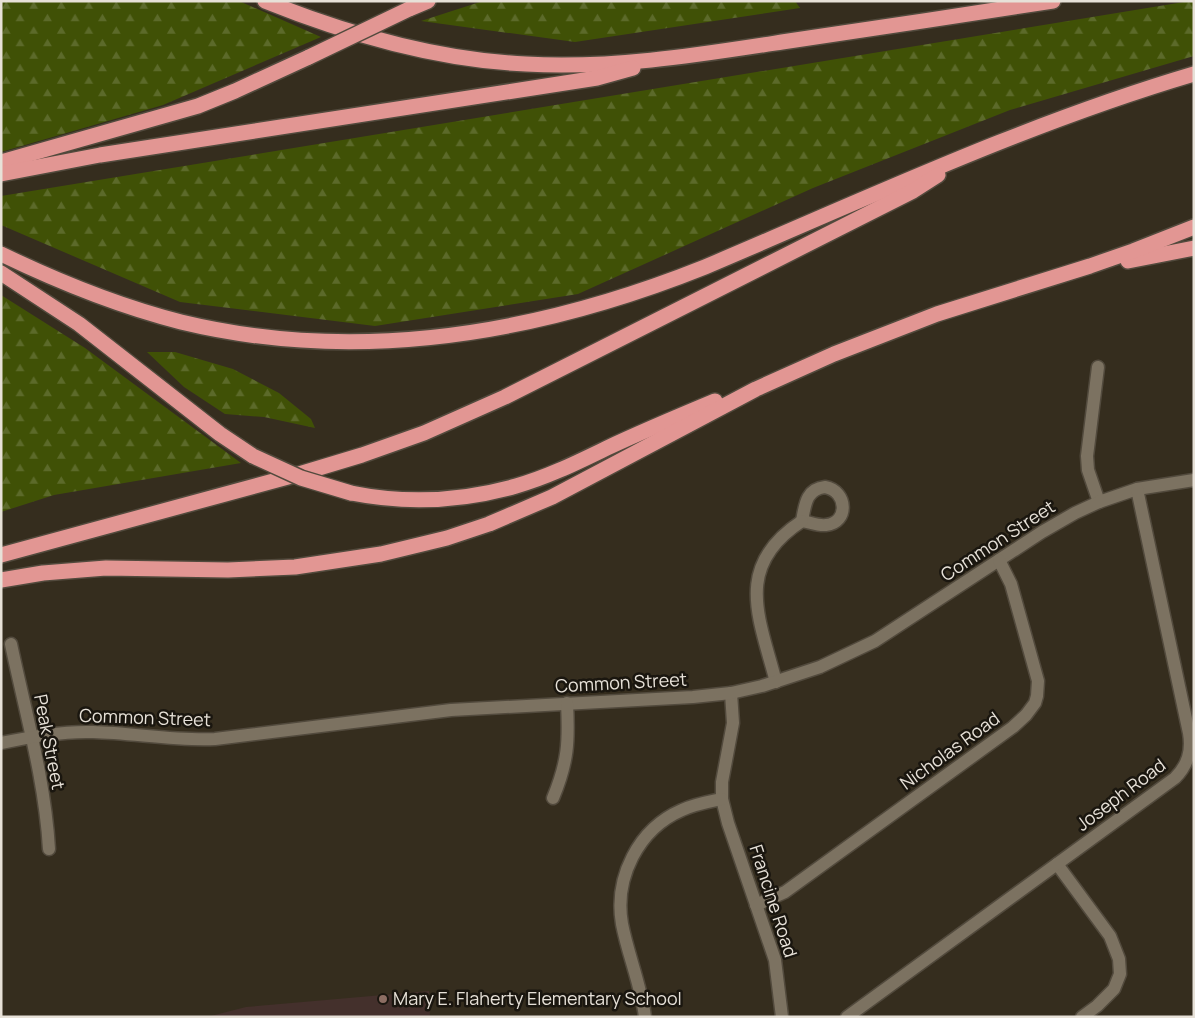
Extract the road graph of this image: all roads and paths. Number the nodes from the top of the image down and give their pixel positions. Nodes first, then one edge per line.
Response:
1 (265, 1) edge
2 (428, 1) edge
3 (1053, 1) edge
4 (678, 56) junction
5 (1194, 74) edge
6 (970, 153) junction
7 (1, 162) edge
8 (1, 174) edge
9 (1194, 227) edge
10 (1194, 248) edge
11 (1, 254) edge
12 (1, 273) edge
13 (1044, 281) junction
14 (1098, 367) dead end
15 (794, 371) junction
16 (1194, 480) edge
17 (1137, 489) junction
18 (1099, 502) junction
19 (802, 521) dead end
20 (1, 555) edge
21 (999, 560) junction
22 (1, 580) edge
23 (11, 644) dead end
24 (776, 682) junction
25 (730, 693) junction
26 (568, 703) junction
27 (31, 737) junction
28 (1, 743) edge
29 (553, 798) dead end
30 (722, 799) junction
31 (49, 849) dead end
32 (1057, 864) junction
33 (756, 905) junction
34 (645, 1017) edge
35 (782, 1017) edge
36 (847, 1017) edge
37 (1082, 1017) edge

1 - 4 highway
2 - 7 highway, bridge
3 - 4 highway
4 - 8 highway
5 - 6 highway
6 - 11 highway
6 - 20 highway
9 - 13 highway
10 - 13 highway
12 - 15 highway, bridge
13 - 15 highway
14 - 18 street
15 - 22 highway
16 - 17 street, Common Street
17 - 18 street, Common Street
17 - 32 street, Joseph Road
18 - 21 street, Common Street
19 - 24 street
21 - 24 street, Common Street
21 - 33 street, Nicholas Road
23 - 27 street, Peak Street
24 - 25 street, Common Street
25 - 26 street, Common Street
25 - 30 street, Francine Road
26 - 27 street, Common Street
26 - 29 street
27 - 28 street, Common Street
27 - 31 street, Peak Street
30 - 33 street, Francine Road
30 - 34 street
32 - 36 street, Joseph Road
32 - 37 street
33 - 35 street, Francine Road

